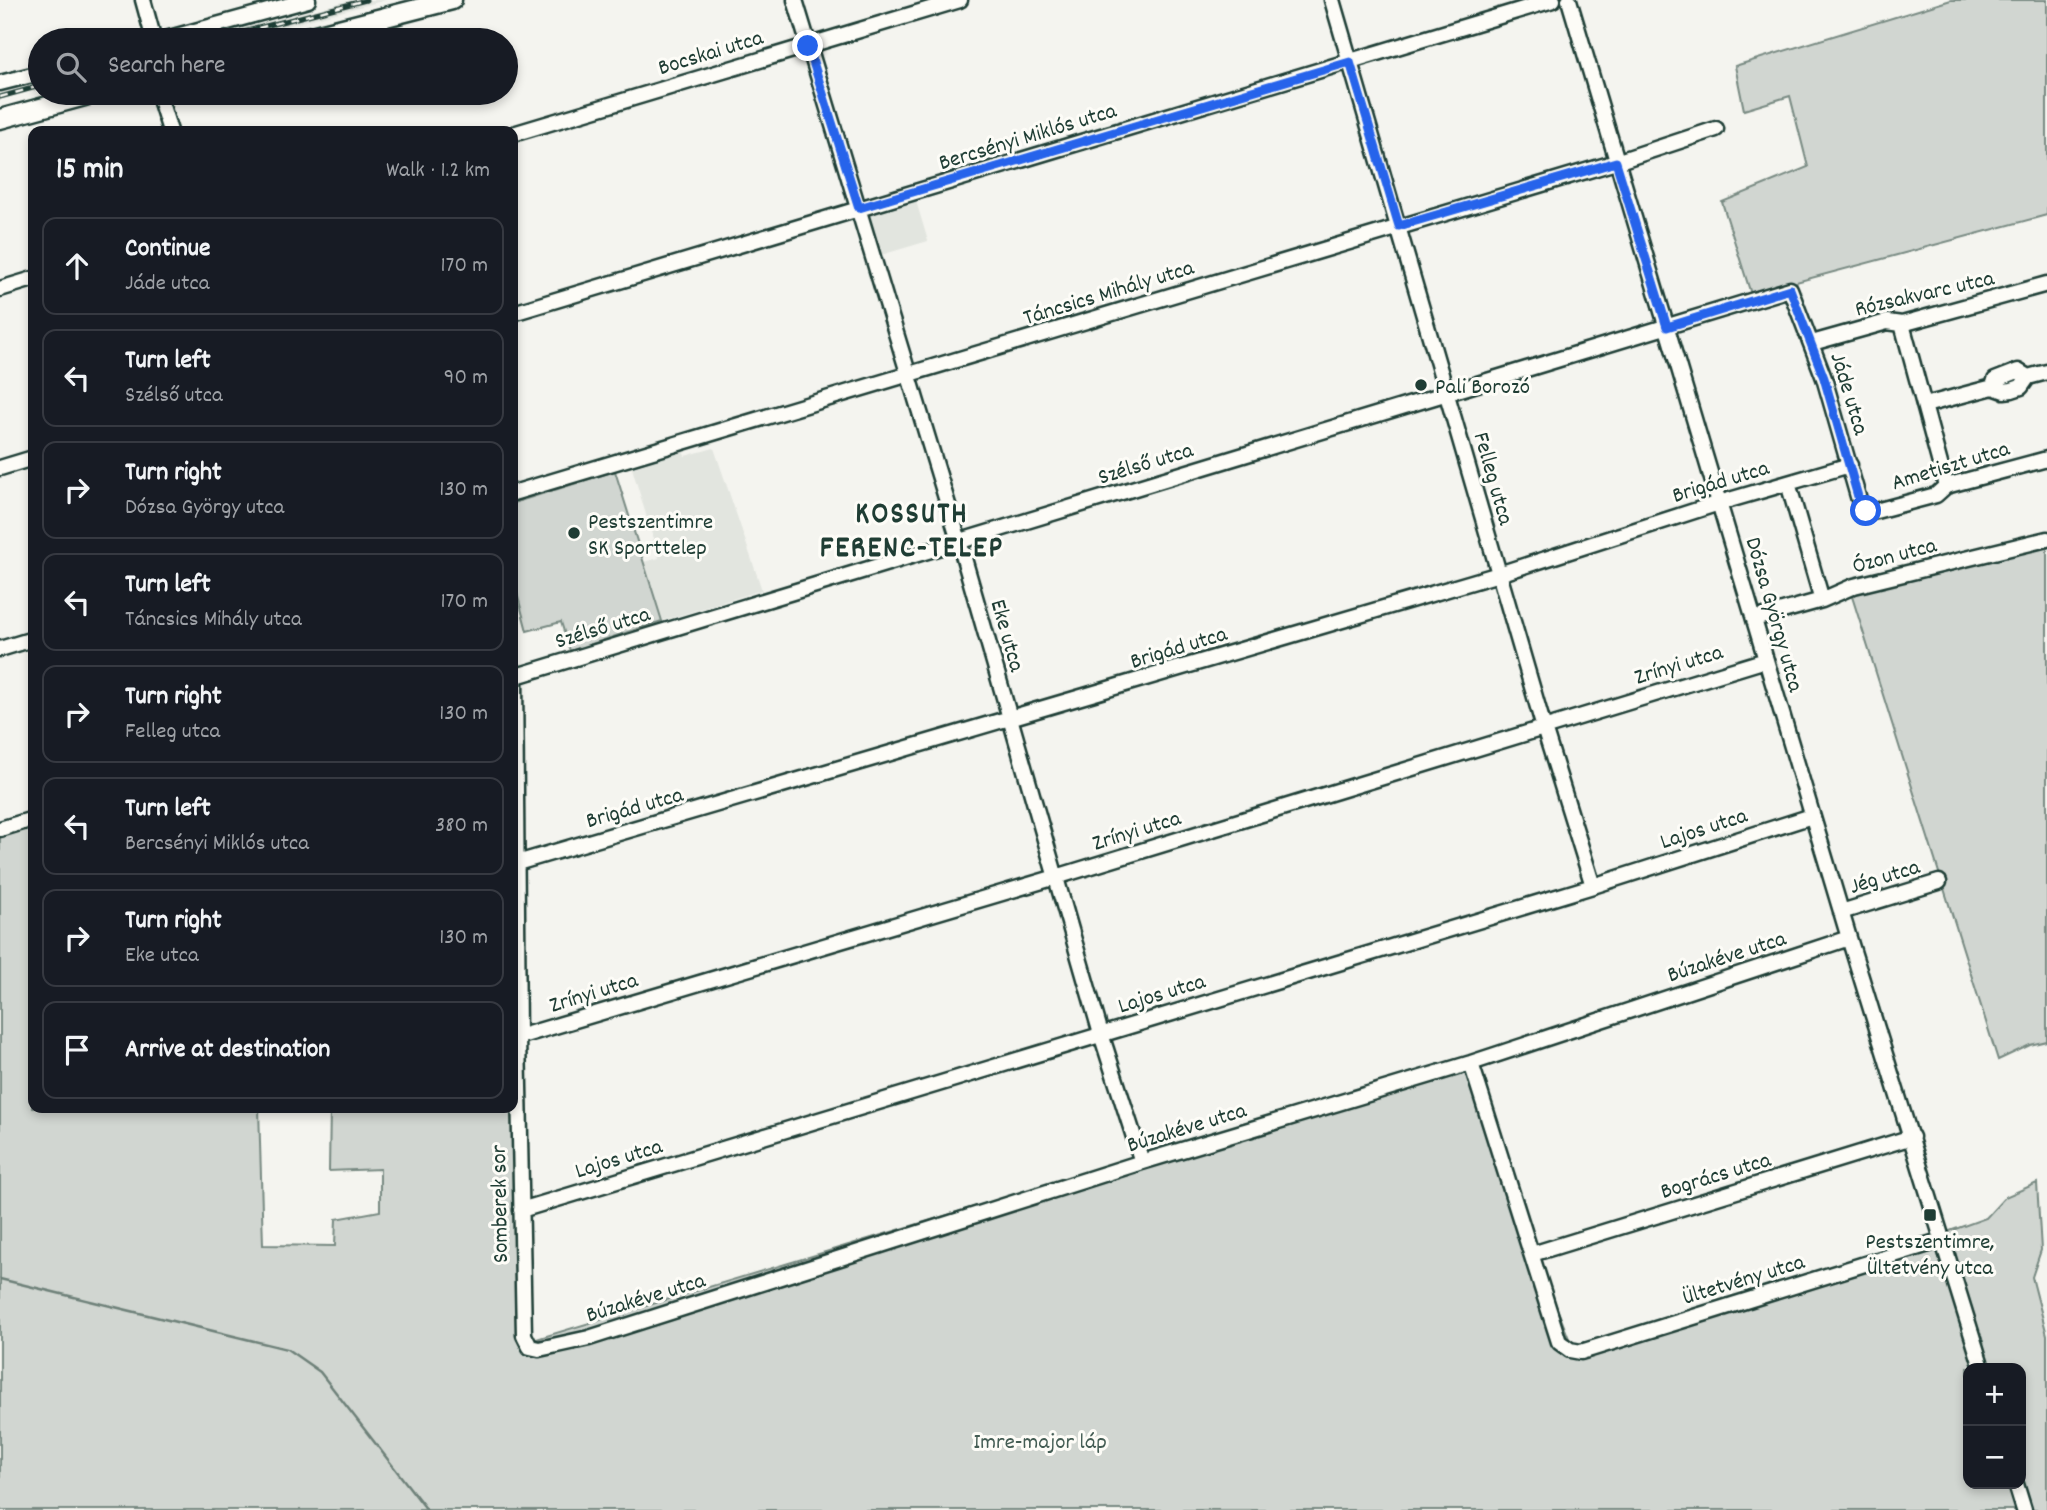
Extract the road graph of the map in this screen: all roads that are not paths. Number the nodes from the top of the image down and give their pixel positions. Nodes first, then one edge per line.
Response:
1 (143, 0) edge
2 (308, 0) edge
3 (452, 0) edge
4 (795, 0) edge
5 (960, 0) edge
6 (1332, 0) edge
7 (1553, 0) edge
8 (1569, 0) edge
9 (151, 28) edge
10 (206, 28) edge
11 (343, 28) edge
12 (808, 46) junction
13 (1350, 62) junction
14 (28, 76) edge
15 (0, 83) edge
16 (52, 105) edge
17 (162, 105) edge
18 (0, 119) edge
19 (168, 126) edge
20 (1716, 129) dead end
21 (518, 133) edge
22 (1616, 162) junction
23 (859, 208) junction
24 (1399, 226) junction
25 (28, 281) edge
26 (2047, 284) edge
27 (0, 289) edge
28 (1790, 289) joint
29 (518, 311) edge
30 (1902, 324) junction
31 (1667, 327) junction
32 (1812, 343) junction
33 (2047, 372) edge
34 (908, 375) junction
35 (1448, 394) junction
36 (1925, 405) junction
37 (2047, 458) edge
38 (28, 460) edge
39 (1850, 465) junction
40 (0, 468) edge
41 (1788, 483) junction
42 (1947, 486) junction
43 (518, 492) edge
44 (1719, 503) junction
45 (1866, 511) joint
46 (2047, 539) edge
47 (959, 541) junction
48 (1499, 574) junction
49 (1822, 600) junction
50 (1754, 619) junction
51 (28, 641) edge
52 (0, 649) edge
53 (1766, 660) junction
54 (518, 675) edge
55 (1009, 720) junction
56 (1544, 728) junction
57 (1812, 816) junction
58 (28, 821) edge
59 (0, 829) edge
60 (518, 863) edge
61 (1056, 877) junction
62 (1940, 882) dead end
63 (1593, 886) junction
64 (1841, 912) junction
65 (1849, 938) junction
66 (1101, 1034) junction
67 (518, 1037) joint
68 (1471, 1062) junction
69 (1912, 1137) junction
70 (1142, 1162) junction
71 (521, 1210) junction
72 (1942, 1240) junction
73 (1532, 1254) junction
74 (535, 1348) joint
75 (1980, 1363) edge
76 (2018, 1489) edge
77 (2024, 1510) edge

1 - 9 street
2 - 10 street
3 - 11 main road
4 - 12 street, Eke utca
5 - 12 street, Bocskai utca
6 - 13 street, Felleg utca
7 - 13 street, Bercsényi Miklós utca
8 - 22 street, Dózsa György utca
12 - 21 street, Bocskai utca
12 - 23 street, Eke utca
13 - 23 street, Bercsényi Miklós utca
13 - 24 street, Felleg utca
14 - 15 street
16 - 18 main road
17 - 19 street
20 - 22 street, Táncsics Mihály utca
22 - 24 street, Táncsics Mihály utca
22 - 31 street, Dózsa György utca
23 - 29 street, Bercsényi Miklós utca
23 - 34 street, Eke utca
24 - 34 street, Táncsics Mihály utca
24 - 35 street, Felleg utca
25 - 27 street
26 - 30 street, Rózsakvarc utca
28 - 31 street, Szélső utca
28 - 32 street, Jáde utca
30 - 32 street, Rózsakvarc utca
30 - 36 street
31 - 35 street, Szélső utca
31 - 44 street, Dózsa György utca
32 - 39 street, Jáde utca
33 - 36 street
34 - 43 street, Táncsics Mihály utca
34 - 47 street, Eke utca
35 - 47 street, Szélső utca
35 - 48 street, Felleg utca
36 - 42 street
37 - 42 street, Ametiszt utca
38 - 40 street
39 - 41 street, Brigád utca
39 - 45 street, Jáde utca
41 - 44 street, Brigád utca
41 - 49 street
42 - 45 street, Ametiszt utca
44 - 48 street, Brigád utca
44 - 50 street, Dózsa György utca
46 - 49 street, Ózon utca
47 - 54 street, Szélső utca
47 - 55 street, Eke utca
48 - 55 street, Brigád utca
48 - 56 street, Felleg utca
49 - 50 street, Ózon utca
50 - 53 street, Dózsa György utca
51 - 52 street
53 - 56 street, Zrínyi utca
53 - 57 street, Dózsa György utca
55 - 60 street, Brigád utca
55 - 61 street, Eke utca
56 - 61 street, Zrínyi utca
56 - 63 street, Felleg utca
57 - 63 street, Lajos utca
57 - 64 street, Dózsa György utca
58 - 59 street
61 - 66 street, Eke utca
61 - 67 street, Zrínyi utca
62 - 64 street, Jég utca
63 - 66 street, Lajos utca
64 - 65 street, Dózsa György utca
65 - 68 street, Búzakéve utca
65 - 69 street, Dózsa György utca
66 - 70 street, Eke utca
66 - 71 street, Lajos utca
67 - 71 street, Somberek sor
68 - 70 street, Búzakéve utca
68 - 73 street
69 - 72 street, Dózsa György utca
69 - 73 street, Bogrács utca
70 - 74 street, Búzakéve utca
71 - 74 street, Somberek sor
72 - 73 street, Ültetvény utca
72 - 75 street, Dózsa György utca
76 - 77 street

